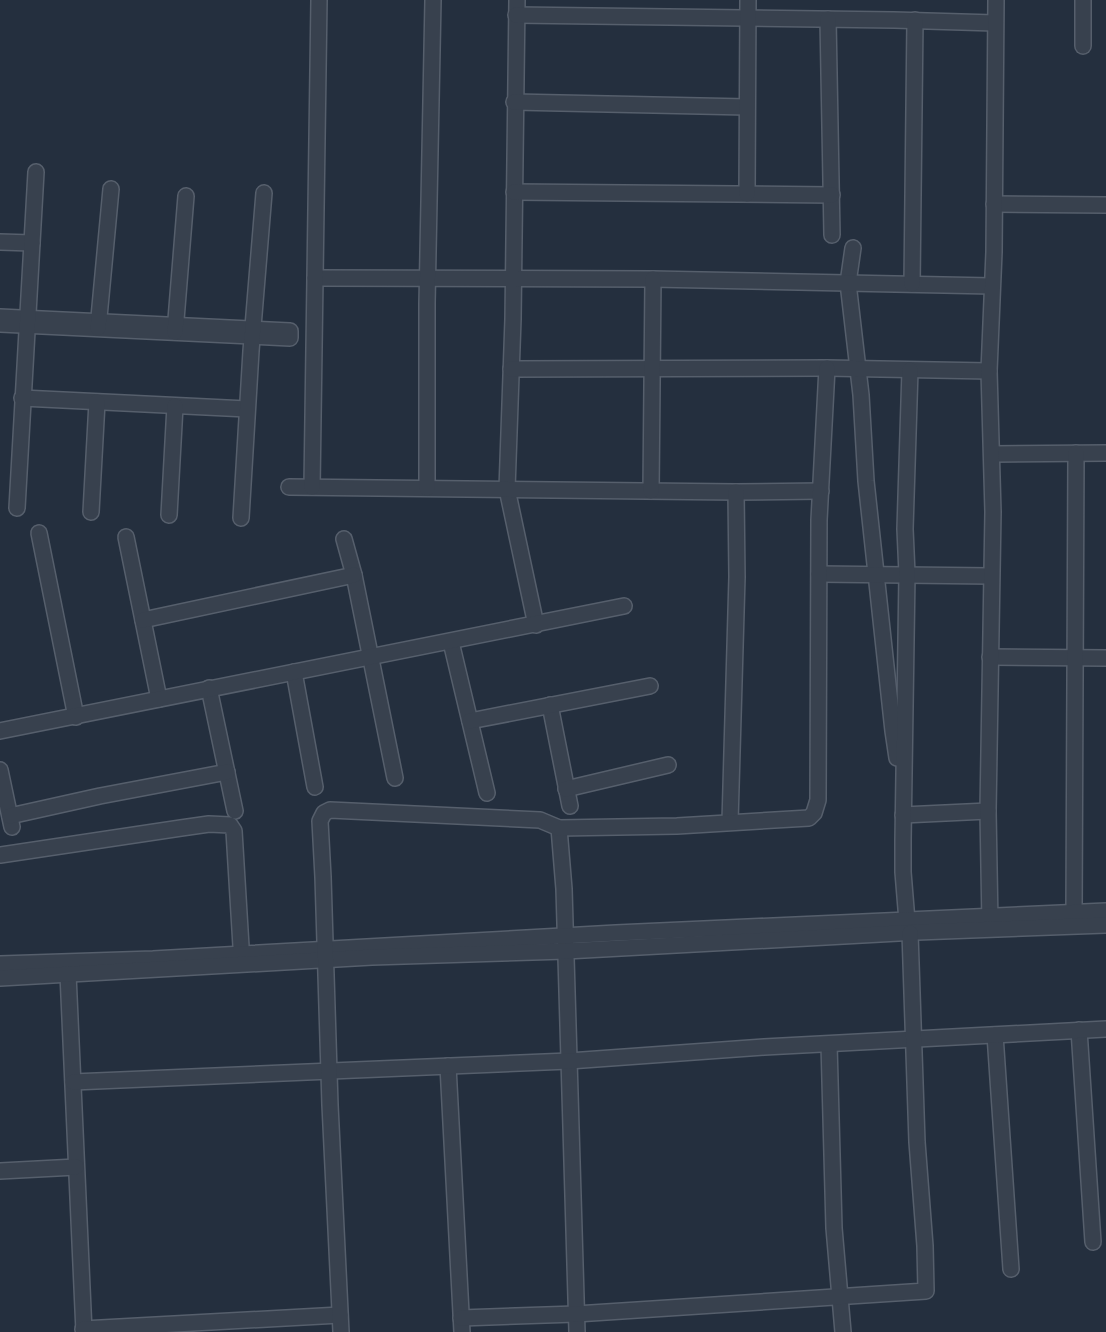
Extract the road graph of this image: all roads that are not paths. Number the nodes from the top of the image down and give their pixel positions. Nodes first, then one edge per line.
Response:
1 (319, 0) edge
2 (433, 0) edge
3 (748, 0) edge
4 (996, 0) edge
5 (1083, 0) edge
6 (516, 7) edge
7 (747, 19) junction
8 (828, 19) junction
9 (915, 20) junction
10 (995, 23) junction
11 (1083, 46) dead end
12 (514, 102) junction
13 (747, 107) junction
14 (36, 172) dead end
15 (111, 189) dead end
16 (514, 192) junction
17 (264, 193) dead end
18 (747, 195) junction
19 (832, 195) junction
20 (186, 196) dead end
21 (994, 204) junction
22 (1106, 204) edge
23 (832, 235) dead end
24 (0, 242) edge
25 (32, 243) junction
26 (853, 248) dead end
27 (315, 279) junction
28 (428, 279) junction
29 (513, 279) junction
30 (653, 279) junction
31 (848, 283) junction
32 (912, 284) junction
33 (992, 286) junction
34 (0, 317) edge
35 (27, 322) junction
36 (0, 324) edge
37 (99, 325) junction
38 (176, 329) junction
39 (252, 332) junction
40 (827, 368) junction
41 (511, 369) junction
42 (652, 369) junction
43 (856, 369) junction
44 (910, 370) junction
45 (989, 371) junction
46 (22, 398) junction
47 (97, 402) junction
48 (175, 406) junction
49 (247, 410) junction
50 (1076, 453) junction
51 (1106, 453) edge
52 (993, 454) junction
53 (289, 487) dead end
54 (312, 487) junction
55 (427, 488) junction
56 (507, 489) junction
57 (651, 491) junction
58 (821, 491) junction
59 (736, 492) junction
60 (18, 508) dead end
61 (91, 512) dead end
62 (168, 515) dead end
63 (241, 518) dead end
64 (39, 533) dead end
65 (126, 537) dead end
66 (344, 539) dead end
67 (819, 574) junction
68 (877, 574) junction
69 (907, 574) junction
70 (354, 575) junction
71 (991, 576) junction
72 (624, 606) dead end
73 (143, 620) junction
74 (536, 624) junction
75 (451, 642) junction
76 (990, 657) junction
77 (1075, 657) junction
78 (370, 658) junction
79 (1106, 658) edge
80 (294, 672) junction
81 (650, 686) dead end
82 (209, 688) junction
83 (159, 699) junction
84 (550, 705) junction
85 (76, 717) junction
86 (470, 721) junction
87 (0, 731) edge
88 (668, 765) dead end
89 (0, 770) edge
90 (226, 772) junction
91 (395, 778) dead end
92 (315, 787) dead end
93 (566, 789) junction
94 (904, 793) junction
95 (487, 794) dead end
96 (570, 806) dead end
97 (235, 810) dead end
98 (988, 811) junction
99 (903, 815) junction
100 (730, 822) junction
101 (559, 828) junction
102 (0, 855) edge
103 (1106, 911) edge
104 (1074, 912) junction
105 (990, 923) junction
106 (1106, 925) edge
107 (908, 927) junction
108 (566, 944) junction
109 (326, 955) junction
110 (242, 960) junction
111 (0, 964) edge
112 (68, 974) junction
113 (0, 978) edge
114 (1106, 1029) edge
115 (1079, 1030) junction
116 (995, 1035) junction
117 (914, 1040) junction
118 (829, 1044) junction
119 (568, 1061) junction
120 (448, 1066) junction
121 (329, 1071) junction
122 (73, 1082) junction
123 (76, 1167) junction
124 (0, 1171) edge
125 (1093, 1242) dead end
126 (1011, 1269) dead end
127 (840, 1296) junction
128 (576, 1314) junction
129 (340, 1315) junction
130 (461, 1325) edge
131 (84, 1330) edge
132 (341, 1332) edge
133 (577, 1332) edge
134 (843, 1332) edge

1 - 27 street
2 - 28 street
3 - 7 street
4 - 10 street
5 - 11 street
6 - 7 street
6 - 12 street
7 - 8 street
7 - 13 street
8 - 9 street
8 - 19 street
9 - 10 street
9 - 32 street
10 - 21 street
12 - 13 street
12 - 16 street
13 - 18 street
14 - 25 street
15 - 37 street
16 - 18 street
16 - 29 street
17 - 39 street
18 - 19 street
19 - 23 street
20 - 38 street
21 - 22 street
21 - 33 street
24 - 25 street
25 - 35 street
26 - 31 street
27 - 28 street
27 - 54 street
28 - 29 street
28 - 55 street
29 - 30 street
29 - 41 street
30 - 31 street
30 - 42 street
31 - 32 street
31 - 43 street
32 - 33 street
33 - 45 street
34 - 35 street
35 - 36 street
35 - 37 street
35 - 46 street
37 - 38 street
38 - 39 street
39 - 49 street
40 - 42 street
40 - 43 street
40 - 58 street
41 - 42 street
41 - 56 street
42 - 57 street
43 - 44 street
43 - 68 street
44 - 45 street
44 - 69 street
45 - 52 street
46 - 47 street
46 - 60 street
47 - 48 street
47 - 61 street
48 - 49 street
48 - 62 street
49 - 63 street
50 - 51 street
50 - 52 street
50 - 77 street
52 - 71 street
53 - 54 street
54 - 55 street
55 - 56 street
56 - 57 street
56 - 74 street
57 - 59 street
58 - 59 street
58 - 67 street
59 - 100 street
64 - 85 street
65 - 73 street
66 - 70 street
67 - 68 street
67 - 100 street
68 - 69 street
68 - 94 street
69 - 71 street
69 - 94 street
70 - 73 street
70 - 78 street
71 - 76 street
72 - 74 street
73 - 83 street
74 - 75 street
75 - 78 street
75 - 86 street
76 - 77 street
76 - 98 street
77 - 79 street
77 - 104 street
78 - 80 street
78 - 91 street
80 - 82 street
80 - 92 street
81 - 84 street
82 - 83 street
82 - 90 street
83 - 85 street
84 - 86 street
84 - 93 street
85 - 87 street
86 - 95 street
88 - 93 street
89 - 90 street
90 - 97 street
93 - 96 street
94 - 99 street
98 - 99 street
98 - 105 street
99 - 107 street
100 - 101 street
101 - 108 street
101 - 109 street
102 - 110 street
103 - 104 street
104 - 105 street
105 - 106 street
105 - 107 street
107 - 108 street
107 - 117 street
108 - 109 street
108 - 119 street
109 - 110 street
109 - 121 street
110 - 111 street
110 - 112 street
112 - 113 street
112 - 122 street
114 - 115 street
115 - 116 street
115 - 125 street
116 - 117 street
116 - 126 street
117 - 118 street
117 - 127 street
118 - 119 street
118 - 127 street
119 - 120 street
119 - 128 street
120 - 121 street
120 - 130 street
121 - 122 street
121 - 129 street
122 - 123 street
123 - 124 street
123 - 131 street
127 - 128 street
127 - 134 street
128 - 130 street
128 - 133 street
129 - 131 street
129 - 132 street

